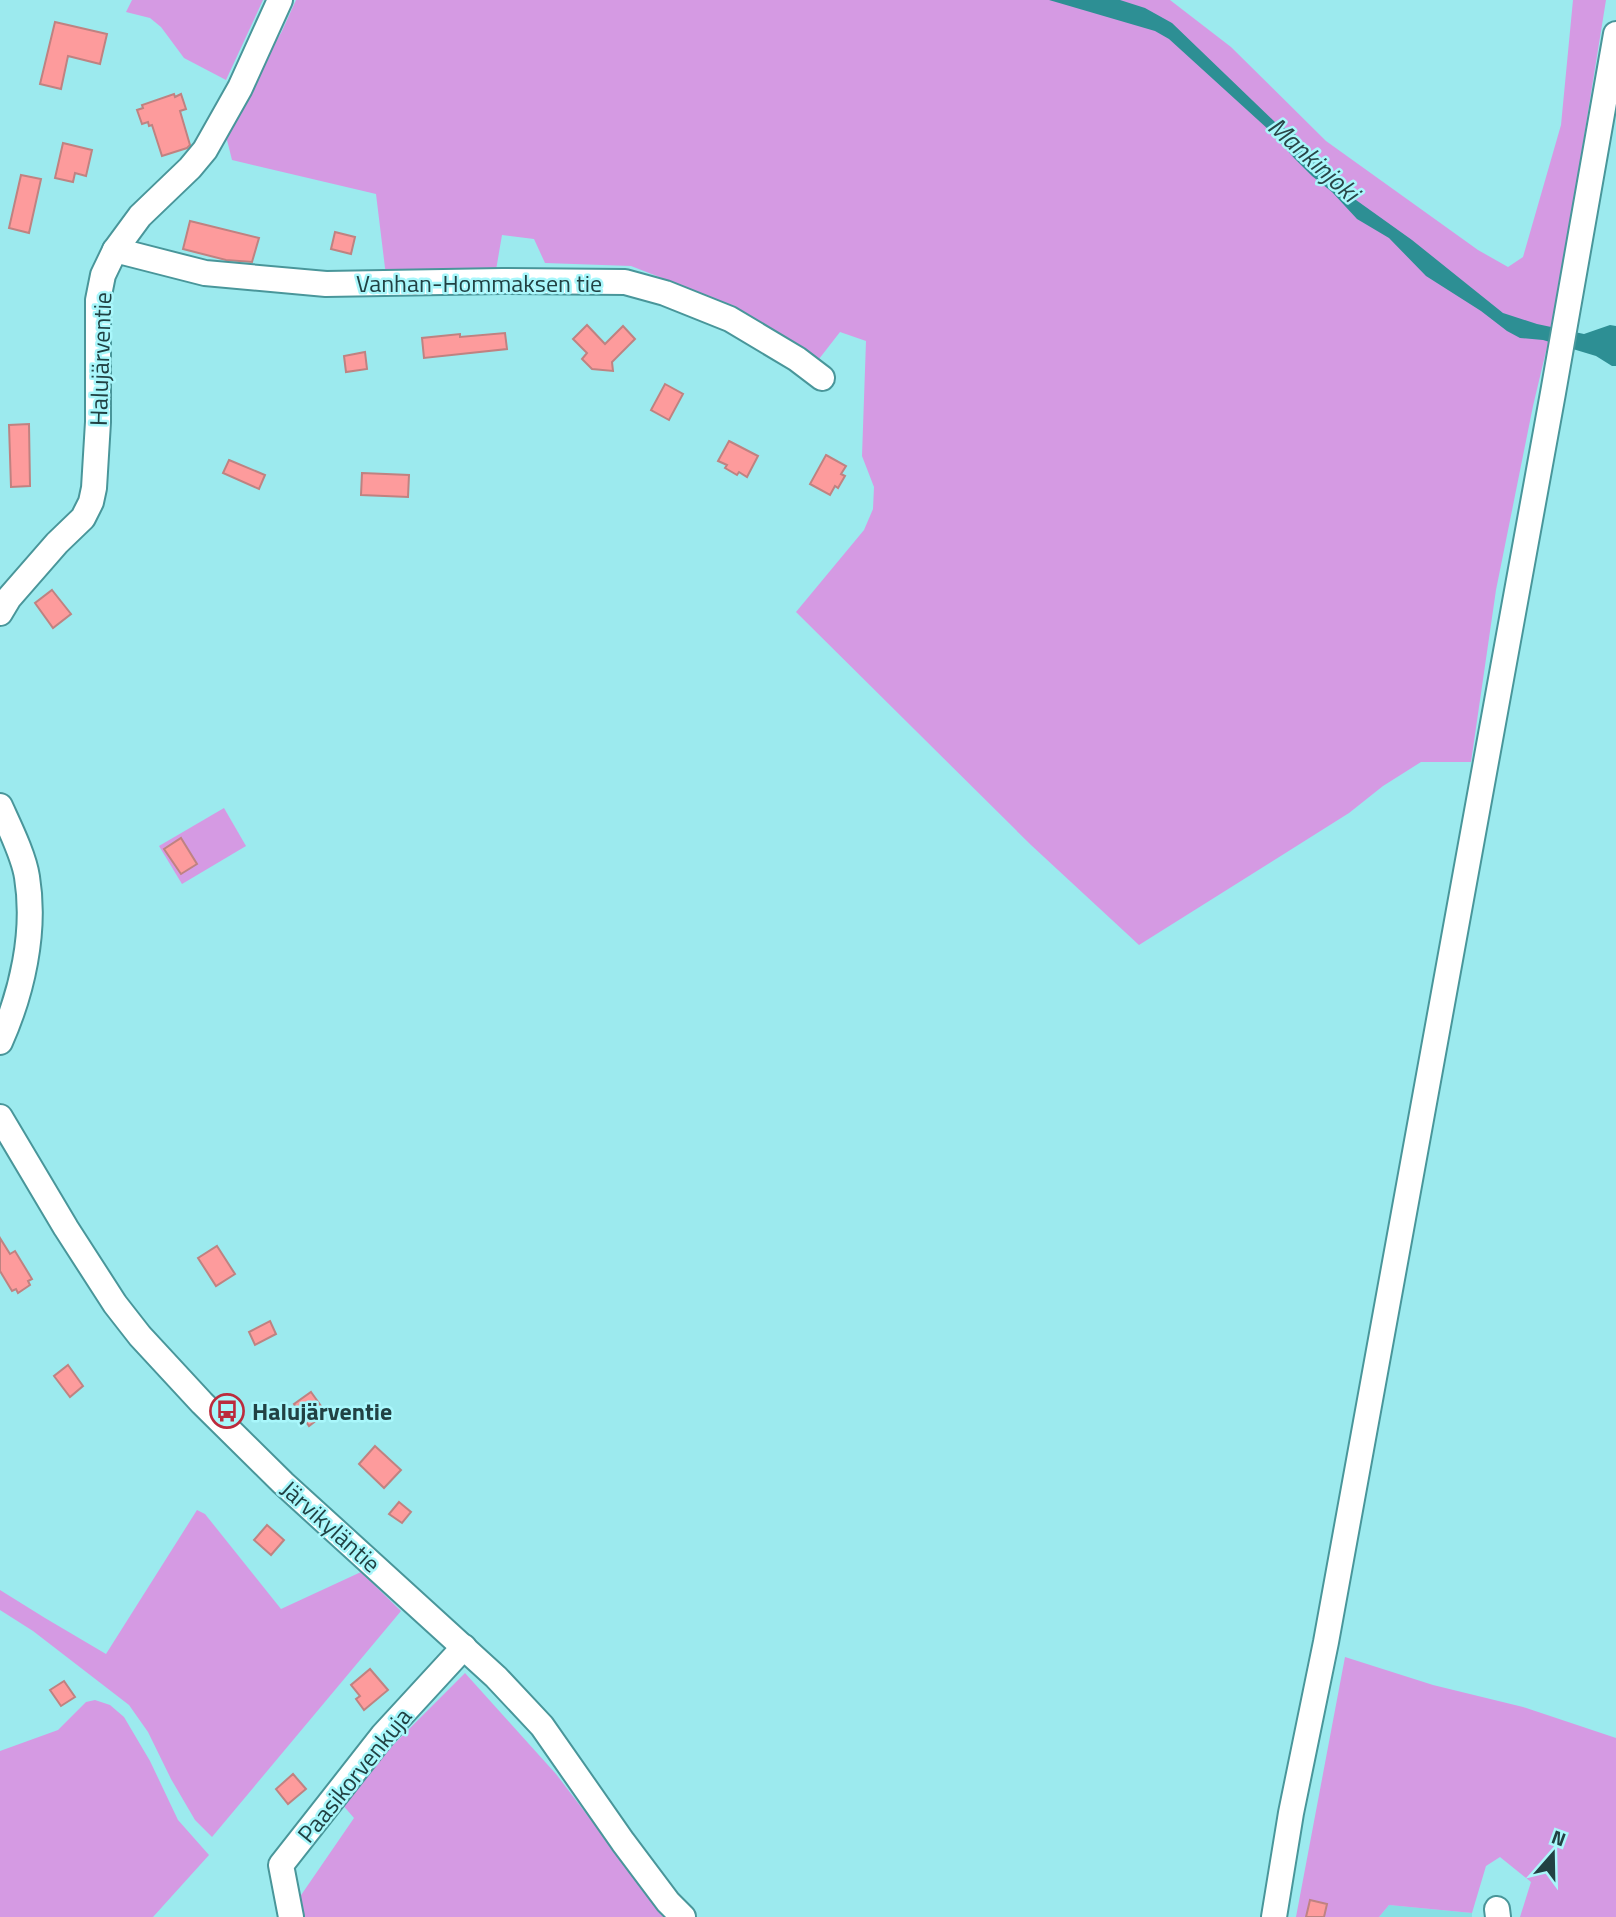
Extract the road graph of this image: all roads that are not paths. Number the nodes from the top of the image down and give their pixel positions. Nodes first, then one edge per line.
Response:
1 (280, 0) edge
2 (1616, 34) edge
3 (115, 250) junction
4 (822, 378) dead end
5 (0, 613) edge
6 (0, 806) edge
7 (0, 1042) edge
8 (0, 1117) edge
9 (464, 1647) junction
10 (291, 1917) edge
11 (683, 1917) edge
12 (1274, 1917) edge

1 - 3 street, Halujärventie
2 - 12 street
3 - 4 street, Vanhan-Hommaksen tie
3 - 5 street, Halujärventie
6 - 7 street
8 - 9 street, Järvikyläntie
9 - 10 street, Paasikorvenkuja
9 - 11 street, Järvikyläntie

